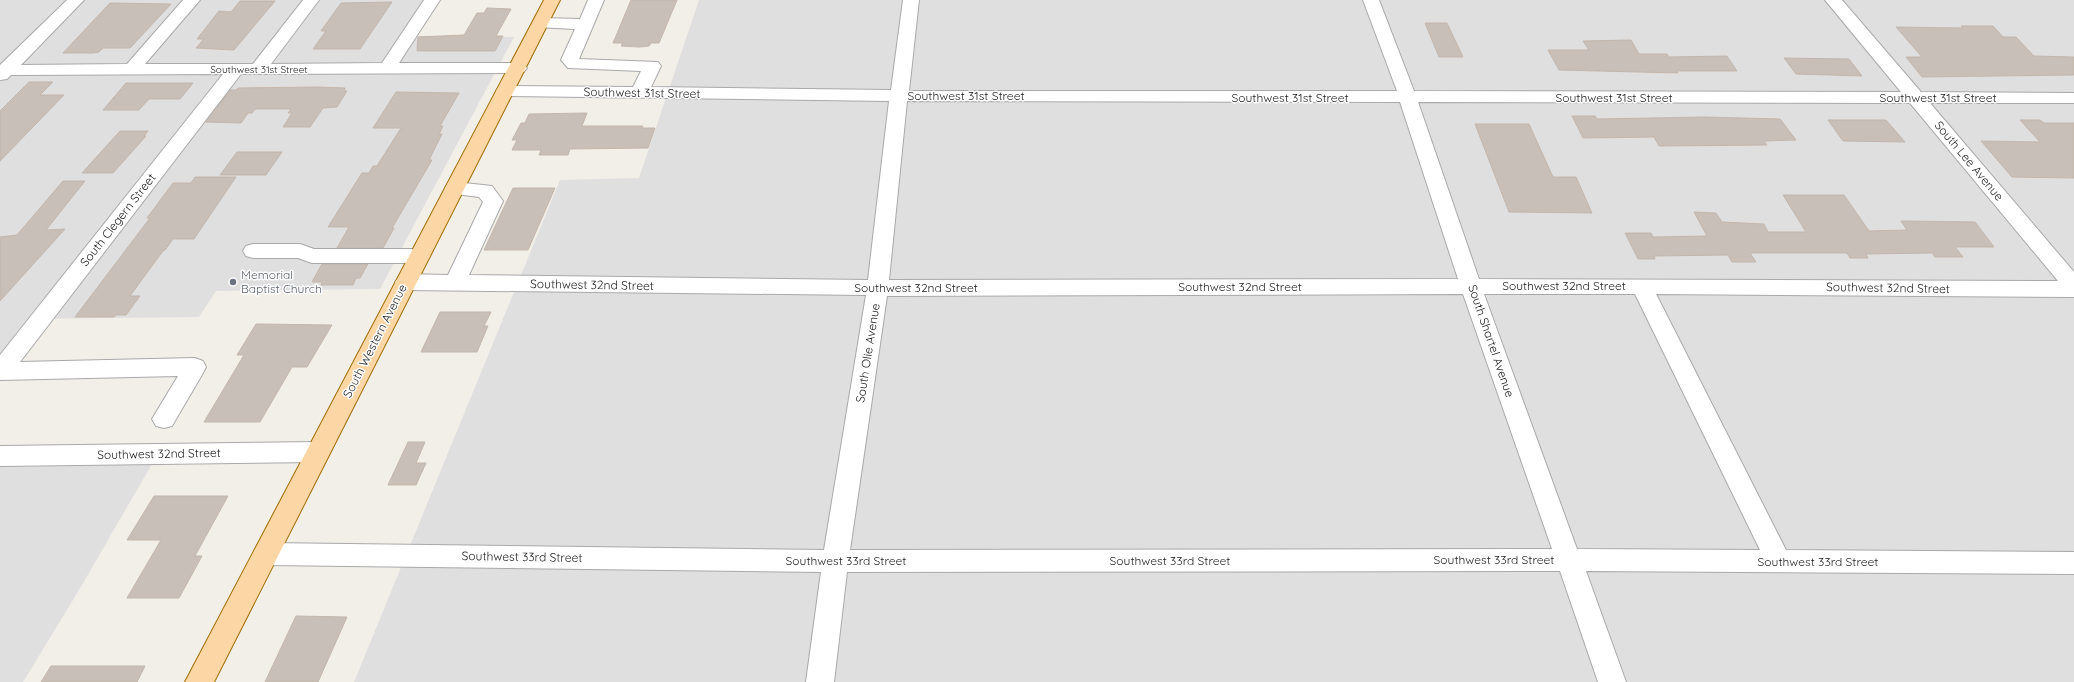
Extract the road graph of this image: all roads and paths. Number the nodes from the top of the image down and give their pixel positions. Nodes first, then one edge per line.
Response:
1 (76, 0) edge
2 (192, 0) edge
3 (311, 0) edge
4 (432, 0) edge
5 (552, 0) edge
6 (596, 0) edge
7 (911, 0) edge
8 (1371, 0) edge
9 (1833, 0) edge
10 (540, 23) junction
11 (585, 24) junction
12 (518, 68) junction
13 (236, 69) junction
14 (258, 69) junction
15 (387, 69) junction
16 (132, 70) junction
17 (2, 72) edge
18 (505, 91) junction
19 (639, 93) junction
20 (898, 96) junction
21 (1408, 98) junction
22 (1916, 98) junction
23 (2074, 98) edge
24 (455, 188) junction
25 (253, 250) dead end
26 (420, 256) junction
27 (406, 282) junction
28 (455, 283) junction
29 (1471, 286) junction
30 (1642, 286) junction
31 (2074, 286) edge
32 (878, 288) junction
33 (2074, 290) edge
34 (0, 371) edge
35 (164, 419) dead end
36 (318, 452) junction
37 (0, 456) edge
38 (266, 554) junction
39 (1568, 560) junction
40 (835, 561) junction
41 (1778, 561) junction
42 (2074, 563) edge
43 (199, 682) edge
44 (820, 682) edge
45 (1612, 682) edge

1 - 17 street
2 - 16 street
3 - 14 street
4 - 15 street
5 - 10 main road, South Western Avenue
6 - 11 street
7 - 20 street, South Olie Avenue
8 - 21 street, South Shartel Avenue
9 - 22 street, South Lee Avenue
10 - 11 street
10 - 12 main road, South Western Avenue
11 - 19 street
12 - 15 street, Southwest 31st Street
12 - 18 main road, South Western Avenue
13 - 14 street, Southwest 31st Street
13 - 16 street, Southwest 31st Street
13 - 34 street, South Clegern Street
14 - 15 street, Southwest 31st Street
16 - 17 street, Southwest 31st Street
18 - 19 street, Southwest 31st Street
18 - 24 main road, South Western Avenue
19 - 20 street, Southwest 31st Street
20 - 21 street, Southwest 31st Street
20 - 32 street, South Olie Avenue
21 - 22 street, Southwest 31st Street
21 - 29 street, South Shartel Avenue
22 - 23 street, Southwest 31st Street
22 - 31 street, South Lee Avenue
24 - 26 main road, South Western Avenue
24 - 28 street
25 - 26 street
26 - 27 main road, South Western Avenue
27 - 28 street, Southwest 32nd Street
27 - 36 main road, South Western Avenue
28 - 32 street, Southwest 32nd Street
29 - 30 street, Southwest 32nd Street
29 - 32 street, Southwest 32nd Street
29 - 39 street, South Shartel Avenue
30 - 33 street, Southwest 32nd Street
30 - 41 street
32 - 40 street, South Olie Avenue
34 - 35 street
36 - 37 street, Southwest 32nd Street
36 - 38 main road, South Western Avenue
38 - 40 street, Southwest 33rd Street
38 - 43 main road, South Western Avenue
39 - 40 street, Southwest 33rd Street
39 - 41 street, Southwest 33rd Street
39 - 45 street, South Shartel Avenue
40 - 44 street, South Olie Avenue
41 - 42 street, Southwest 33rd Street

